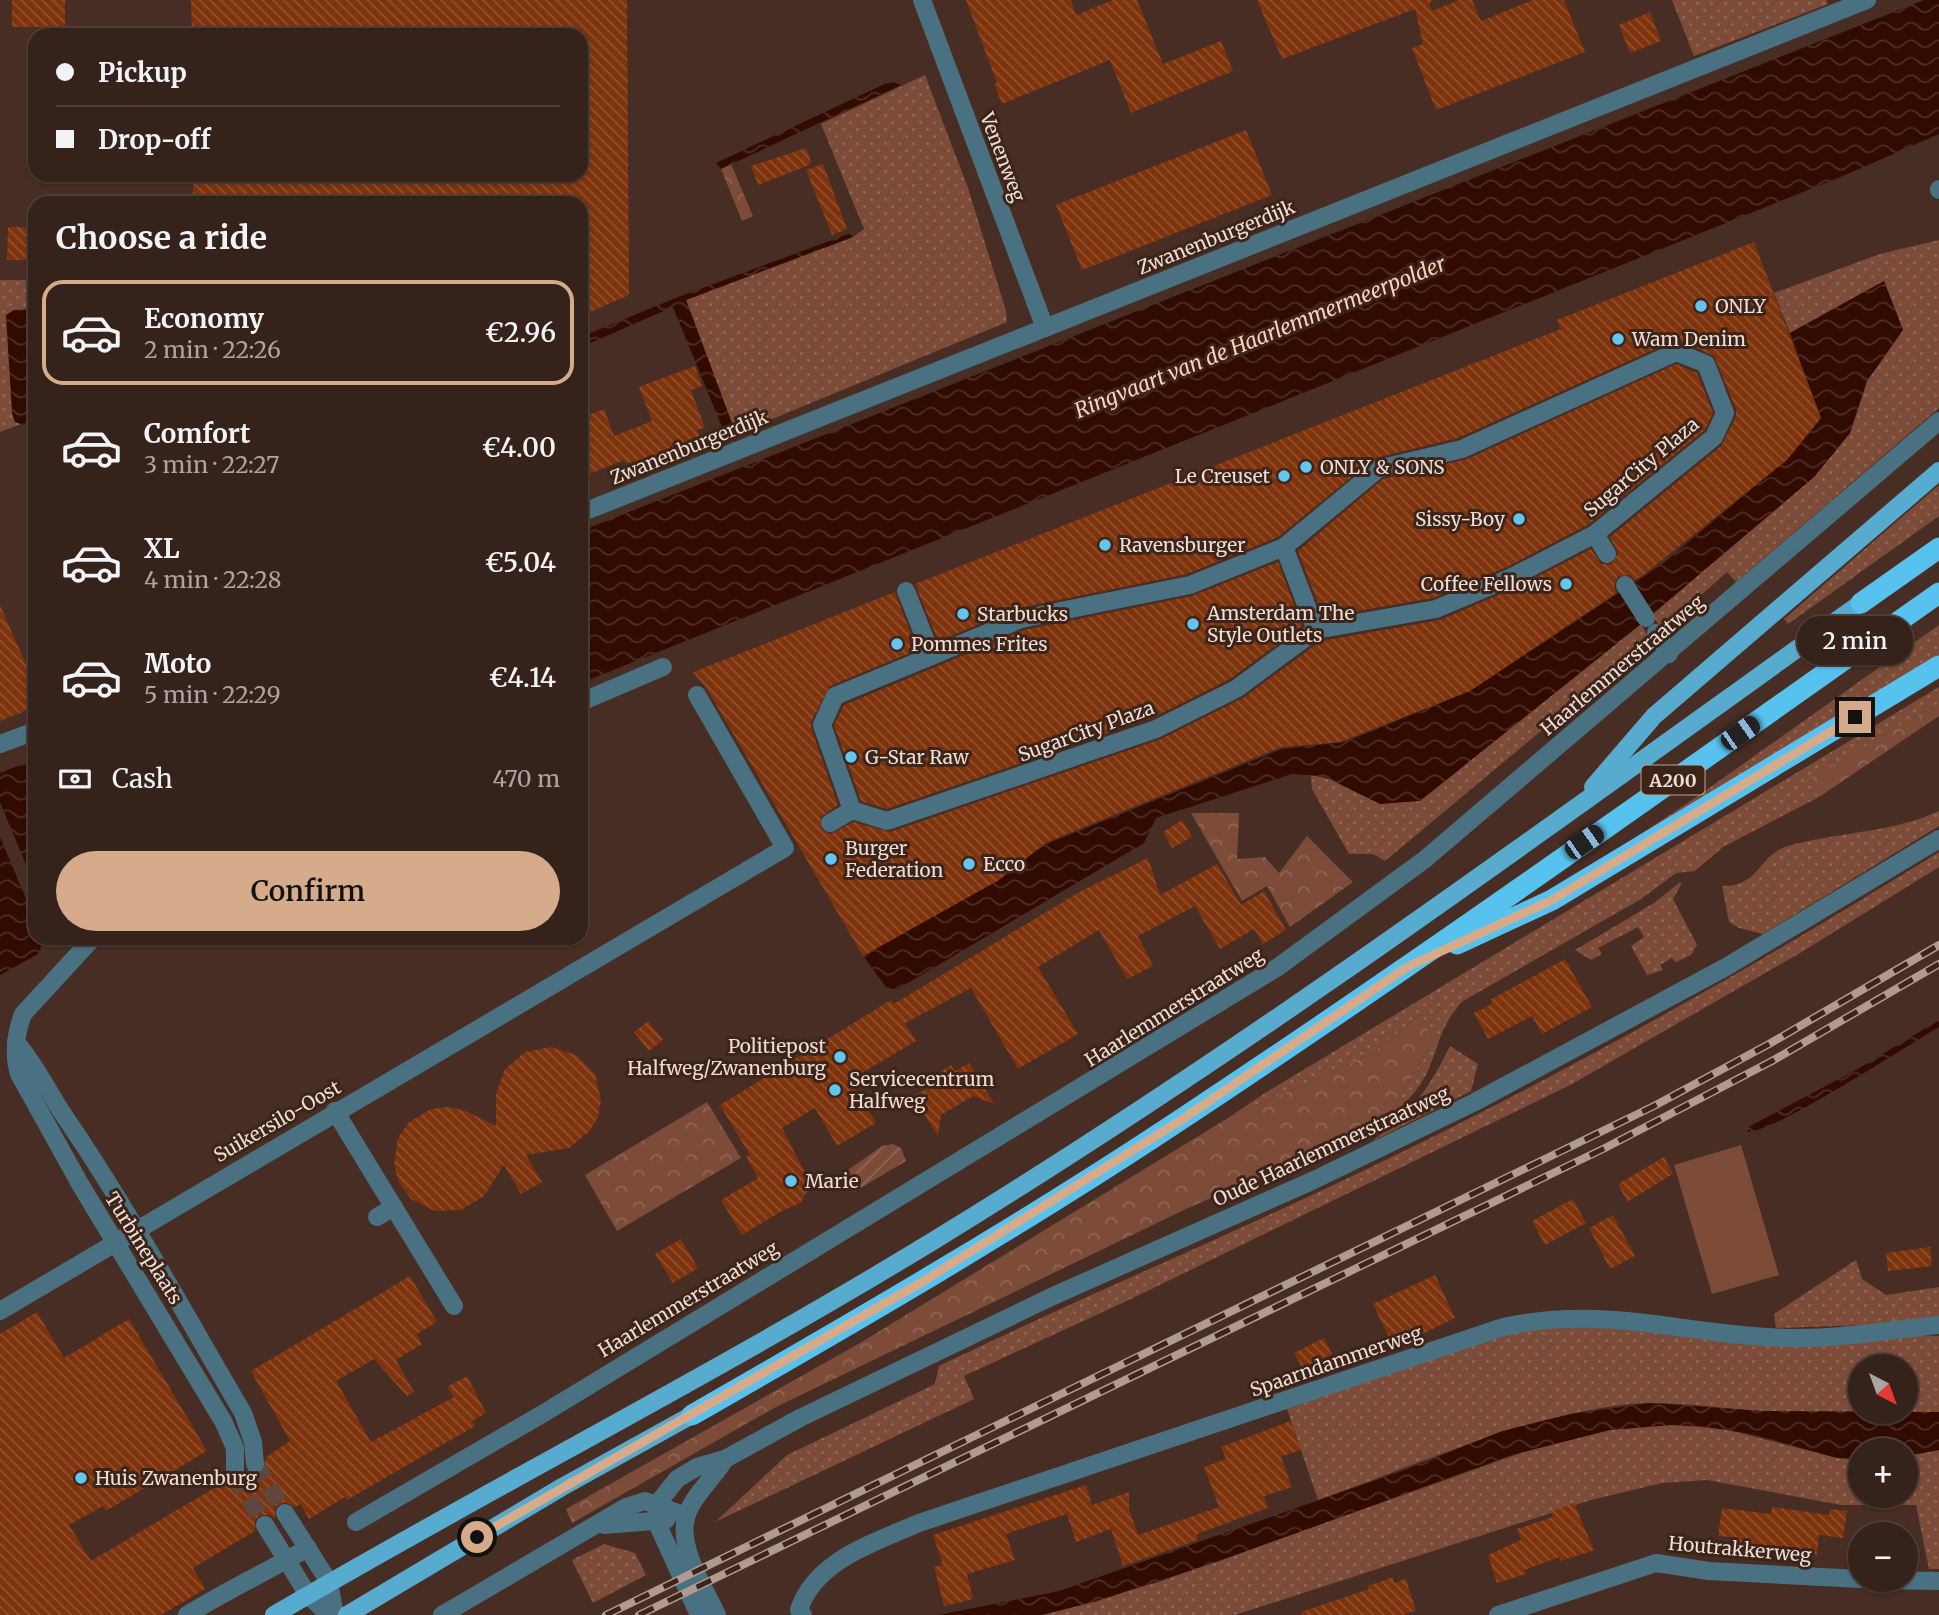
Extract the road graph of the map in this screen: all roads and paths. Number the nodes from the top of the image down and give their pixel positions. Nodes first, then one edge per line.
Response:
1 (922, 0) edge
2 (1867, 0) edge
3 (1045, 328) junction
4 (1939, 421) edge
5 (1939, 471) edge
6 (588, 510) edge
7 (1595, 534) junction
8 (1284, 547) junction
9 (1939, 548) edge
10 (1606, 554) dead end
11 (1625, 585) dead end
12 (906, 591) dead end
13 (1939, 593) edge
14 (1861, 603) joint
15 (1646, 618) dead end
16 (1316, 630) junction
17 (1657, 634) dead end
18 (1669, 654) junction
19 (932, 656) junction
20 (1939, 666) edge
21 (663, 667) dead end
22 (698, 695) dead end
23 (588, 699) edge
24 (28, 734) edge
25 (0, 744) edge
26 (1574, 808) junction
27 (852, 810) junction
28 (830, 822) dead end
29 (1939, 839) edge
30 (87, 945) edge
31 (1407, 967) junction
32 (16, 1042) junction
33 (335, 1111) junction
34 (394, 1207) junction
35 (377, 1217) dead end
36 (135, 1229) junction
37 (108, 1245) junction
38 (454, 1306) dead end
39 (0, 1311) edge
40 (1939, 1325) edge
41 (692, 1415) joint
42 (725, 1460) junction
43 (255, 1464) tunnel mouth
44 (235, 1475) tunnel mouth
45 (657, 1512) junction
46 (285, 1513) tunnel mouth
47 (686, 1516) junction
48 (356, 1522) dead end
49 (265, 1525) tunnel mouth
50 (308, 1548) junction
51 (286, 1560) junction
52 (1848, 1578) edge
53 (1918, 1581) edge
54 (1939, 1581) edge
55 (329, 1582) junction
56 (308, 1595) junction
57 (447, 1614) edge
58 (187, 1615) edge
59 (274, 1615) edge
60 (329, 1615) edge
61 (335, 1615) edge
62 (347, 1615) edge
63 (699, 1615) edge
64 (717, 1615) edge
65 (803, 1615) edge
66 (1498, 1615) edge

1 - 3 street, Venenweg
2 - 3 street, Zwanenburgerdijk
3 - 6 street, Zwanenburgerdijk
4 - 18 street, Haarlemmerstraatweg
5 - 26 main road, A200
7 - 8 street, SugarCity Plaza
7 - 10 street
7 - 16 street, SugarCity Plaza
8 - 16 street
8 - 19 street, SugarCity Plaza
9 - 14 highway, A200
11 - 15 street
12 - 19 street
13 - 31 highway, A200
14 - 26 main road, A200
16 - 27 street, SugarCity Plaza
17 - 18 street
18 - 48 street, Haarlemmerstraatweg
19 - 27 street, SugarCity Plaza
20 - 31 highway, A200
21 - 23 street
22 - 33 street, Suikersilo-Oost
24 - 25 street
26 - 55 main road, A200
27 - 28 street
29 - 42 street, Oude Haarlemmerstraatweg
30 - 32 street, Turbineplaats
31 - 41 highway, A200
32 - 36 street, Turbineplaats
32 - 37 street, Turbineplaats
33 - 34 street
33 - 36 street, Suikersilo-Oost
34 - 35 street
34 - 38 street
36 - 37 street, Suikersilo-Oost
36 - 43 street, Turbineplaats
37 - 39 street, Suikersilo-Oost
37 - 44 street, Turbineplaats
40 - 65 street, Spaarndammerweg
41 - 62 main road
42 - 45 street, Oude Haarlemmerstraatweg
42 - 47 street, Oude Haarlemmerstraatweg
45 - 47 street
45 - 57 street
45 - 63 street
46 - 50 street
47 - 64 street
49 - 51 street
50 - 51 street
50 - 55 street
51 - 56 street
51 - 58 street
52 - 66 street, Houtrakkerweg
53 - 54 street
55 - 56 main road
55 - 61 street
56 - 59 main road
56 - 60 street

